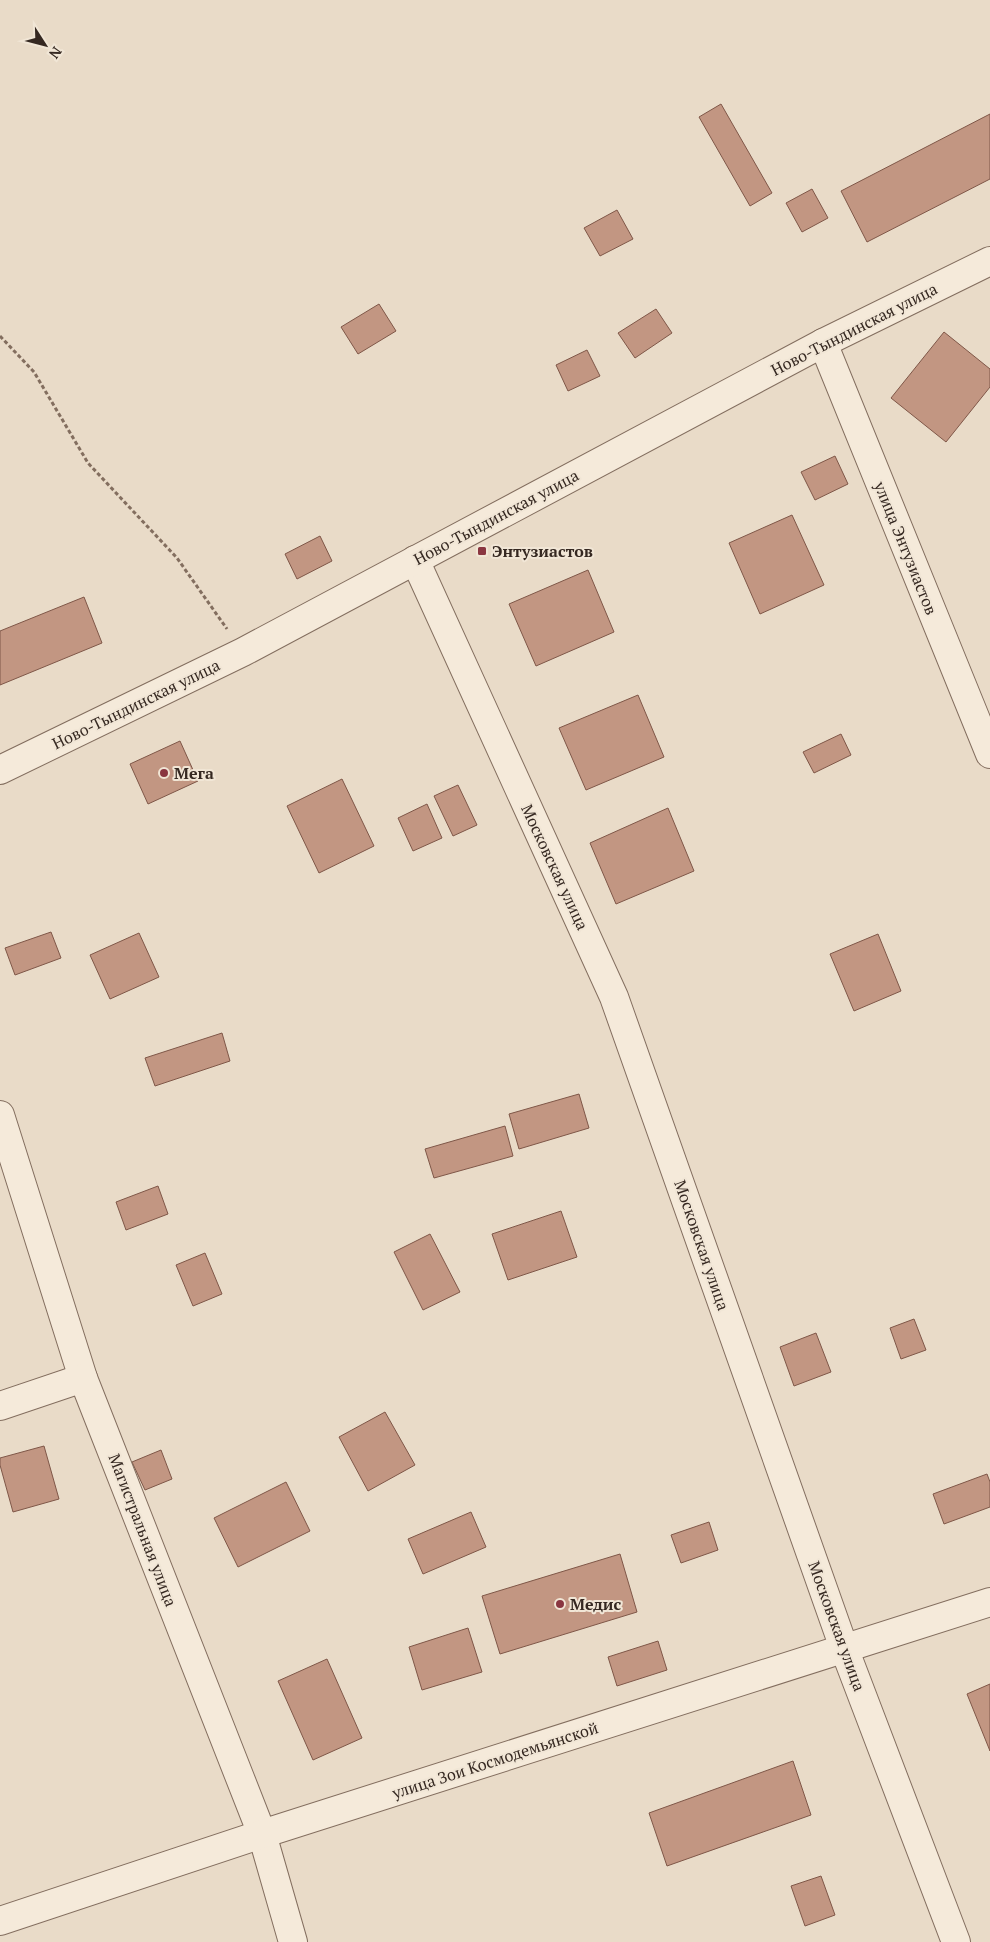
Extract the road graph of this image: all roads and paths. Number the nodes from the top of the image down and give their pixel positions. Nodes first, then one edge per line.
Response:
1 (990, 262) edge
2 (0, 336) edge
3 (822, 342) junction
4 (415, 560) junction
5 (243, 652) junction
6 (990, 754) edge
7 (0, 770) edge
8 (0, 1115) edge
9 (83, 1378) junction
10 (0, 1406) edge
11 (990, 1602) edge
12 (844, 1648) junction
13 (262, 1834) junction
14 (0, 1920) edge
15 (294, 1942) edge
16 (956, 1942) edge

1 - 3 street, Ново-Тындинская улица
2 - 5 path
3 - 4 street, Ново-Тындинская улица
3 - 6 street, улица Энтузиастов
4 - 5 street, Ново-Тындинская улица
4 - 12 street, Московская улица
5 - 7 street, Ново-Тындинская улица
8 - 9 street, Магистральная улица
9 - 10 street
9 - 13 street, Магистральная улица
11 - 12 street, улица Зои Космодемьянской
12 - 13 street, улица Зои Космодемьянской
12 - 16 street, Московская улица
13 - 14 street, улица Зои Космодемьянской
13 - 15 street, Магистральная улица

